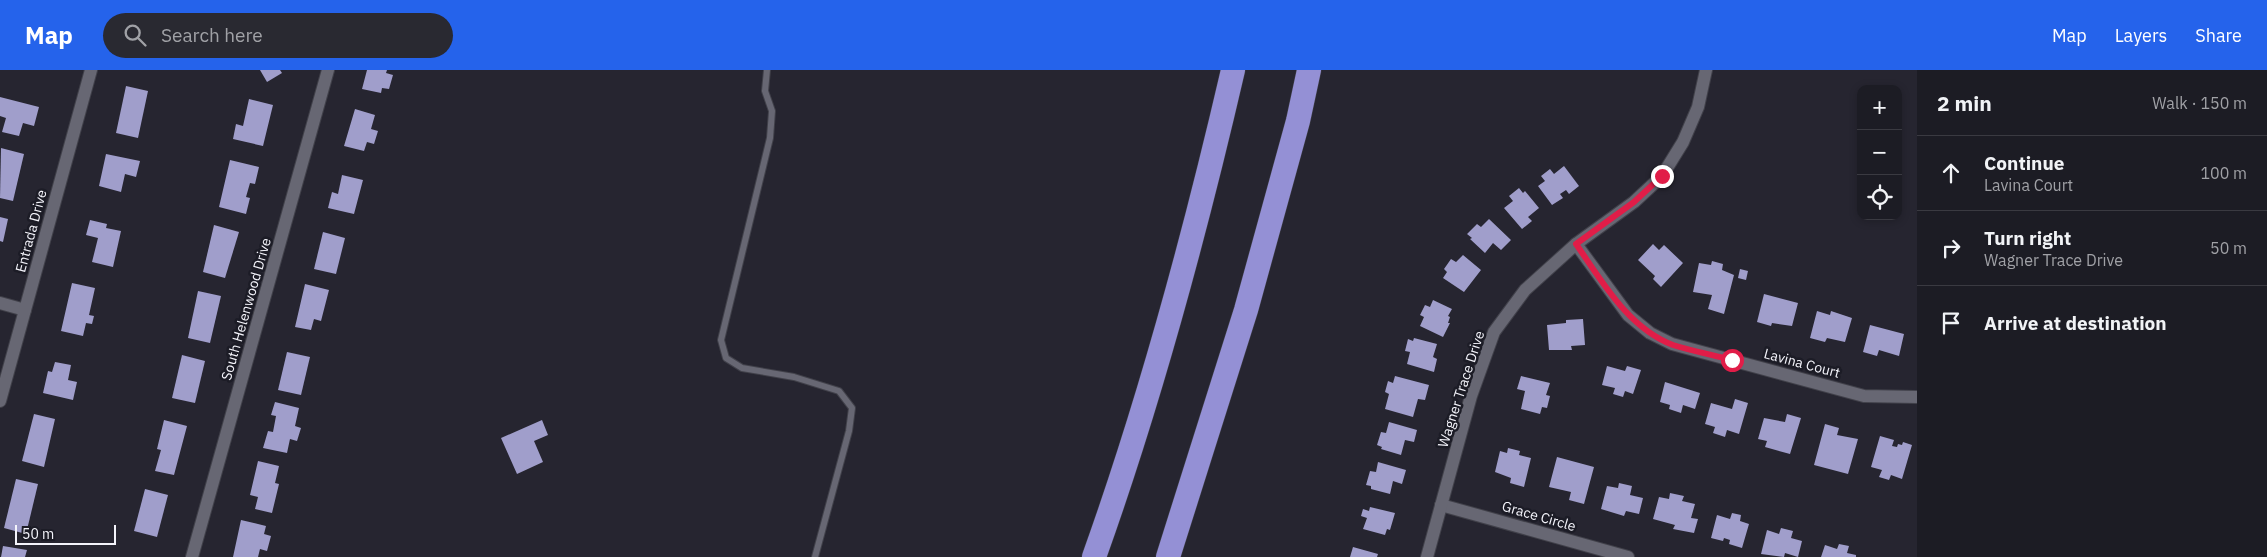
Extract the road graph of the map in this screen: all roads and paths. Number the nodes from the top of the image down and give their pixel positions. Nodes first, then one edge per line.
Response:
1 (91, 70) edge
2 (328, 70) edge
3 (768, 70) edge
4 (1233, 70) edge
5 (1309, 70) edge
6 (1706, 70) edge
7 (1576, 244) junction
8 (0, 303) edge
9 (24, 310) junction
10 (1917, 397) edge
11 (0, 401) edge
12 (1441, 505) junction
13 (192, 557) edge
14 (815, 557) edge
15 (1094, 557) edge
16 (1168, 557) edge
17 (1427, 557) edge
18 (1628, 557) edge

1 - 9 street, Entrada Drive
2 - 13 street, South Helenwood Drive
3 - 14 lane
4 - 15 highway
5 - 16 highway
6 - 7 street, Wagner Trace Drive
7 - 10 street, Lavina Court
7 - 12 street, Wagner Trace Drive
8 - 9 street
9 - 11 street, Entrada Drive
12 - 17 street, Wagner Trace Drive
12 - 18 street, Grace Circle

